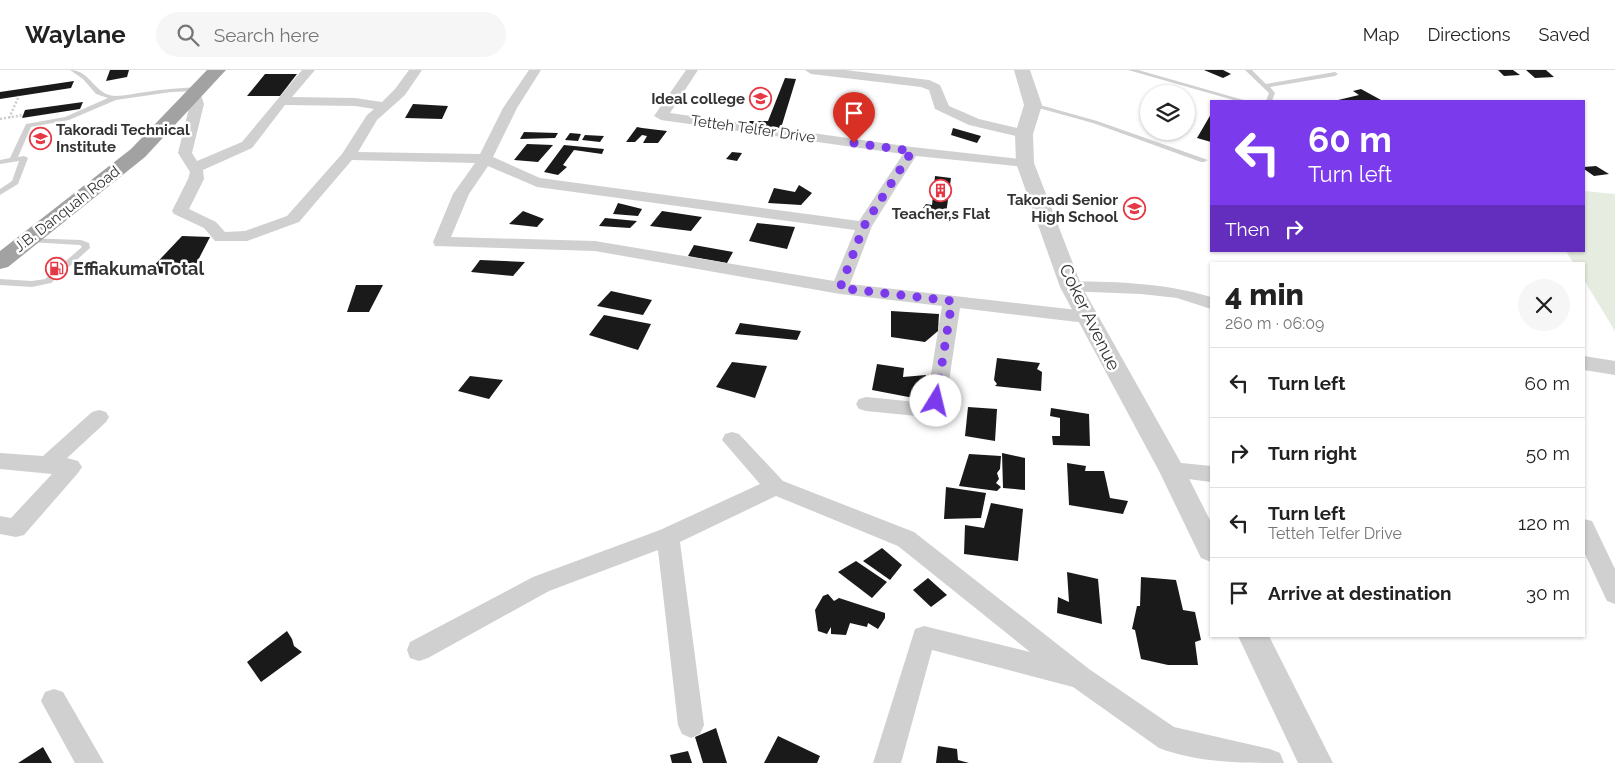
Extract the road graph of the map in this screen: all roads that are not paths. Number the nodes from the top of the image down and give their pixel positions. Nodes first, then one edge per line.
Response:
1 (73, 70) edge
2 (218, 70) edge
3 (309, 70) edge
4 (416, 70) edge
5 (535, 70) edge
6 (692, 70) edge
7 (811, 70) edge
8 (1022, 70) edge
9 (1131, 70) edge
10 (1248, 70) edge
11 (1335, 74) dead end
12 (1264, 86) junction
13 (197, 92) junction
14 (114, 98) junction
15 (1240, 100) edge
16 (1269, 100) edge
17 (281, 101) junction
18 (1033, 105) junction
19 (384, 106) junction
20 (1024, 134) junction
21 (912, 151) junction
22 (348, 156) junction
23 (485, 159) junction
24 (13, 160) junction
25 (1204, 160) dead end
26 (0, 162) edge
27 (1024, 163) junction
28 (194, 168) junction
29 (0, 192) edge
30 (864, 226) junction
31 (29, 240) junction
32 (0, 262) edge
33 (0, 282) edge
34 (1071, 287) junction
35 (840, 288) junction
36 (952, 301) junction
37 (1210, 304) edge
38 (1086, 317) junction
39 (1585, 363) edge
40 (1615, 368) edge
41 (866, 404) dead end
42 (99, 417) dead end
43 (732, 440) dead end
44 (0, 460) edge
45 (48, 464) junction
46 (1172, 470) junction
47 (1210, 474) edge
48 (776, 487) junction
49 (0, 525) edge
50 (1585, 530) edge
51 (668, 538) junction
52 (1210, 548) edge
53 (1615, 594) edge
54 (1254, 637) edge
55 (420, 650) dead end
56 (1080, 676) junction
57 (54, 701) dead end
58 (691, 725) dead end
59 (90, 763) edge
60 (887, 763) edge
61 (1270, 763) edge
62 (1316, 763) edge

1 - 14 lane
2 - 13 highway, J.B. Danquah Road
3 - 17 street
4 - 19 street
5 - 23 street
6 - 21 street, Tetteh Telfer Drive
7 - 20 street
8 - 18 street
9 - 15 lane
10 - 12 lane
11 - 12 lane
12 - 16 lane
13 - 14 lane
13 - 28 street
13 - 31 highway, J.B. Danquah Road
14 - 24 lane
17 - 19 street
17 - 28 street
18 - 20 street, Coker Avenue
18 - 25 lane
19 - 22 street
20 - 27 street, Coker Avenue
21 - 27 street, Tetteh Telfer Drive
21 - 30 street
22 - 23 street
22 - 28 street
23 - 30 street
23 - 35 street
24 - 26 lane
24 - 29 lane
27 - 34 street, Coker Avenue
30 - 35 street
31 - 32 highway, J.B. Danquah Road
31 - 33 lane
34 - 37 street
34 - 38 street, Coker Avenue
35 - 36 street
36 - 38 street
36 - 41 street
38 - 46 street, Coker Avenue
39 - 40 street
42 - 45 street
43 - 48 street
44 - 45 street
45 - 49 street
46 - 47 street
46 - 52 street, Coker Avenue
48 - 51 street
48 - 56 street
50 - 53 street
51 - 55 street
51 - 58 street
54 - 62 street
56 - 60 street
56 - 61 street
57 - 59 street

